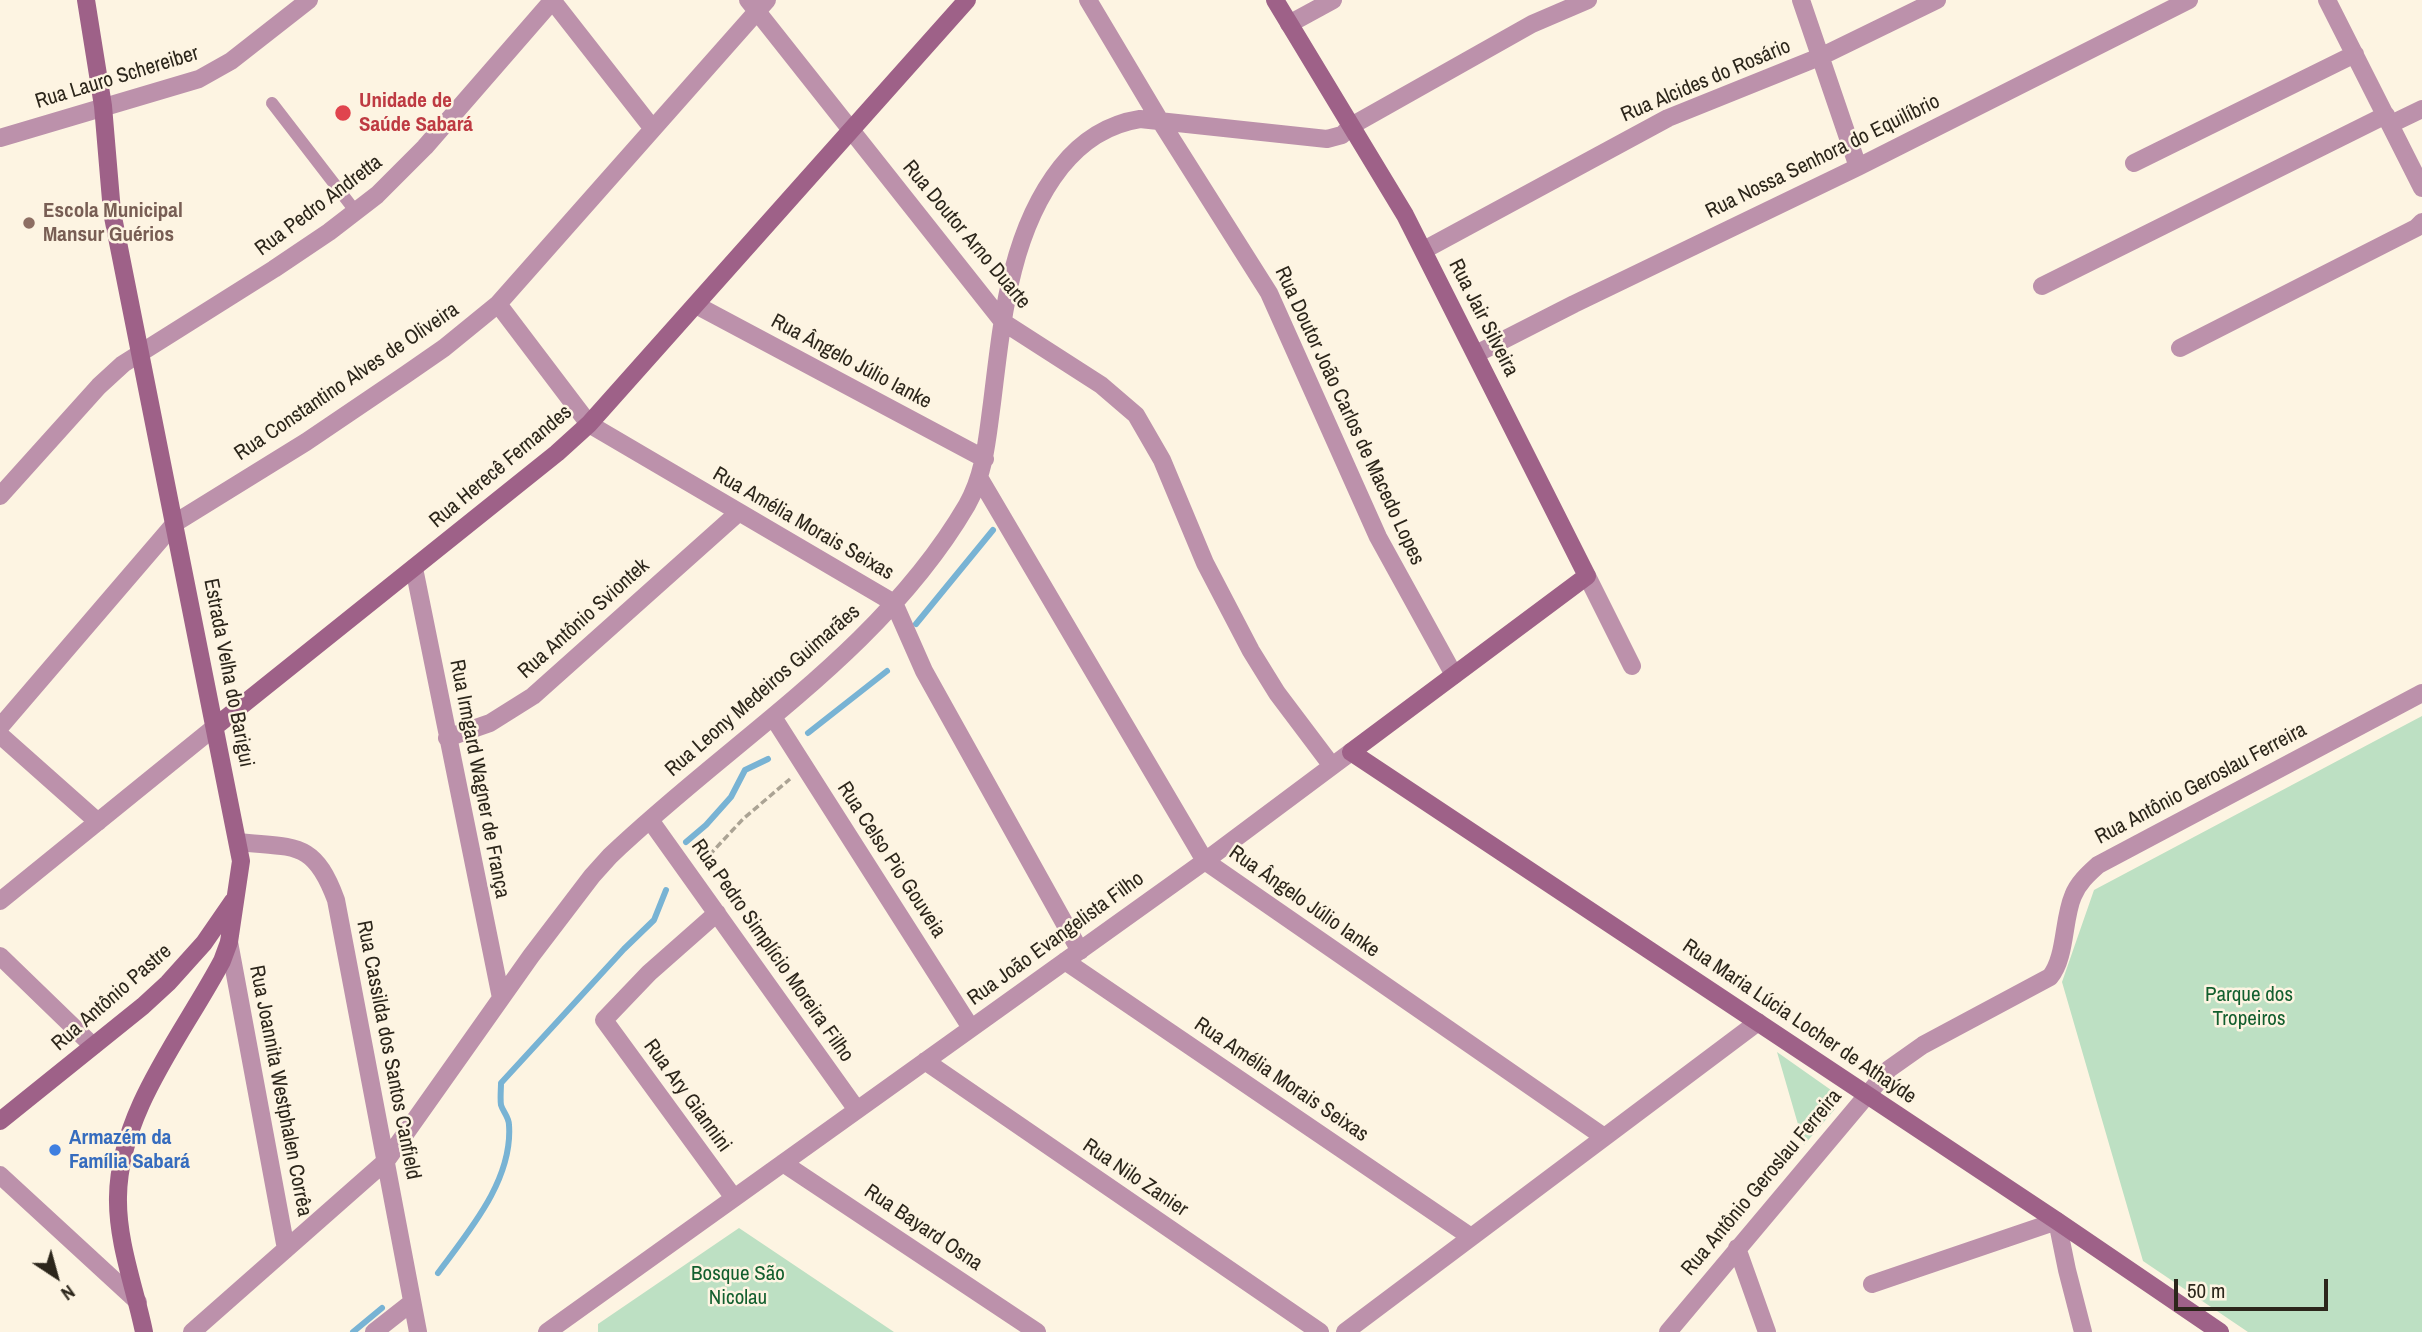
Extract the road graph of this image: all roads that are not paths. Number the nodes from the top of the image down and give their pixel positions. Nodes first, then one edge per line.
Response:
1 (86, 0) edge
2 (309, 0) edge
3 (552, 0) edge
4 (967, 0) edge
5 (1087, 0) edge
6 (1275, 0) edge
7 (1333, 0) edge
8 (1588, 0) edge
9 (1801, 0) edge
10 (1937, 0) edge
11 (2189, 0) edge
12 (2327, 0) edge
13 (757, 4) edge
14 (1289, 24) junction
15 (2355, 54) junction
16 (1822, 57) junction
17 (272, 103) dead end
18 (103, 106) junction
19 (2422, 109) edge
20 (1159, 119) junction
21 (2388, 120) junction
22 (1351, 126) junction
23 (653, 129) junction
24 (850, 131) junction
25 (0, 138) edge
26 (2134, 163) dead end
27 (1858, 167) junction
28 (2422, 188) edge
29 (356, 212) junction
30 (2422, 222) edge
31 (1424, 250) junction
32 (2042, 286) dead end
33 (498, 304) junction
34 (696, 305) junction
35 (1003, 322) junction
36 (2180, 348) dead end
37 (140, 352) junction
38 (1476, 354) junction
39 (589, 424) junction
40 (985, 459) junction
41 (980, 480) junction
42 (0, 496) edge
43 (738, 513) junction
44 (175, 523) junction
45 (414, 568) junction
46 (1587, 576) junction
47 (894, 603) junction
48 (1632, 666) dead end
49 (1454, 675) junction
50 (2422, 694) edge
51 (773, 717) junction
52 (216, 726) junction
53 (0, 727) edge
54 (0, 735) edge
55 (447, 738) junction
56 (1351, 752) junction
57 (1332, 766) junction
58 (650, 820) junction
59 (98, 822) junction
60 (239, 842) junction
61 (1205, 861) junction
62 (237, 894) junction
63 (0, 901) edge
64 (717, 913) junction
65 (229, 942) junction
66 (0, 956) edge
67 (1072, 956) junction
68 (501, 998) junction
69 (1758, 1022) junction
70 (971, 1028) junction
71 (93, 1046) junction
72 (925, 1061) junction
73 (1866, 1094) junction
74 (857, 1110) junction
75 (0, 1121) edge
76 (1604, 1137) junction
77 (386, 1161) junction
78 (783, 1163) junction
79 (0, 1175) edge
80 (734, 1198) junction
81 (2057, 1221) junction
82 (1471, 1237) junction
83 (1737, 1248) junction
84 (286, 1249) junction
85 (1872, 1284) dead end
86 (138, 1302) junction
87 (411, 1303) junction
88 (145, 1332) edge
89 (192, 1332) edge
90 (374, 1332) edge
91 (418, 1332) edge
92 (547, 1332) edge
93 (1037, 1332) edge
94 (1320, 1332) edge
95 (1345, 1332) edge
96 (1668, 1332) edge
97 (1767, 1332) edge
98 (2083, 1332) edge
99 (2220, 1332) edge

1 - 18 street, Estrada Velha do Barigui
2 - 18 street, Rua Lauro Schereiber
3 - 23 street
3 - 29 street, Rua Pedro Andretta
4 - 24 street, Rua Herecê Fernandes
5 - 20 street, Rua Doutor João Carlos de Macedo Lopes
6 - 14 street, Rua Jair Silveira
7 - 14 street
8 - 22 street, Rua Leony Medeiros Guimarães
9 - 16 street
10 - 16 street, Rua Alcides do Rosário
11 - 27 street, Rua Nossa Senhora do Equilíbrio
12 - 15 street
13 - 23 street, Rua Constantino Alves de Oliveira
13 - 24 street, Rua Doutor Arno Duarte
14 - 22 street, Rua Jair Silveira
15 - 21 street
15 - 26 street
16 - 27 street
16 - 31 street, Rua Alcides do Rosário
17 - 29 lane
18 - 25 street, Rua Lauro Schereiber
18 - 37 street, Estrada Velha do Barigui
19 - 21 street
20 - 22 street, Rua Leony Medeiros Guimarães
20 - 35 street, Rua Leony Medeiros Guimarães
20 - 49 street, Rua Doutor João Carlos de Macedo Lopes
21 - 28 street
21 - 32 street
22 - 31 street, Rua Jair Silveira
23 - 33 street, Rua Constantino Alves de Oliveira
24 - 34 street, Rua Herecê Fernandes
24 - 35 street, Rua Doutor Arno Duarte
27 - 38 street, Rua Nossa Senhora do Equilíbrio
29 - 37 street, Rua Pedro Andretta
30 - 36 street
31 - 38 street, Rua Jair Silveira
33 - 39 street, Rua Amélia Morais Seixas
33 - 44 street, Rua Constantino Alves de Oliveira
34 - 39 street, Rua Herecê Fernandes
34 - 40 street, Rua Ângelo Júlio Ianke
35 - 40 street, Rua Leony Medeiros Guimarães
35 - 57 street, Rua Doutor Arno Duarte
37 - 42 street, Rua Pedro Andretta
37 - 44 street, Estrada Velha do Barigui
38 - 46 street, Rua Jair Silveira
39 - 43 street, Rua Amélia Morais Seixas
39 - 45 street, Rua Herecê Fernandes
40 - 41 street, Rua Leony Medeiros Guimarães
41 - 47 street, Rua Leony Medeiros Guimarães
41 - 61 street, Rua Ângelo Júlio Ianke
43 - 47 street, Rua Amélia Morais Seixas
43 - 55 street, Rua Antônio Sviontek
44 - 52 street, Estrada Velha do Barigui
44 - 53 street, Rua Constantino Alves de Oliveira
45 - 52 street, Rua Herecê Fernandes
45 - 55 street, Rua Irmgard Wagner de França
46 - 48 street, Rua Jair Silveira
46 - 49 street, Rua João Evangelista Filho
47 - 51 street, Rua Leony Medeiros Guimarães
47 - 67 street, Rua Amélia Morais Seixas
49 - 56 street, Rua João Evangelista Filho
50 - 73 street, Rua Antônio Geroslau Ferreira
51 - 58 street, Rua Leony Medeiros Guimarães
51 - 70 street, Rua Celso Pio Gouveia
52 - 59 street, Rua Herecê Fernandes
52 - 60 street, Estrada Velha do Barigui
54 - 59 street
55 - 68 street, Rua Irmgard Wagner de França
56 - 57 street, Rua João Evangelista Filho
56 - 69 street, Rua Maria Lúcia Locher de Athaýde
57 - 61 street, Rua João Evangelista Filho
58 - 64 street, Rua Pedro Simplício Moreira Filho
58 - 68 street, Rua Leony Medeiros Guimarães
59 - 63 street, Rua Herecê Fernandes
60 - 62 street, Estrada Velha do Barigui
60 - 77 street, Rua Cassilda dos Santos Canfield
61 - 67 street, Rua João Evangelista Filho
61 - 76 street, Rua Ângelo Júlio Ianke
62 - 65 street, Estrada Velha do Barigui
62 - 71 street, Rua Antônio Pastre
64 - 74 street, Rua Pedro Simplício Moreira Filho
64 - 80 street, Rua Ary Giannini
65 - 84 street, Rua Joannita Westphalen Corrêa
65 - 86 street, Estrada Velha do Barigui
66 - 71 street
67 - 70 street, Rua João Evangelista Filho
67 - 82 street, Rua Amélia Morais Seixas
68 - 77 street, Rua Leony Medeiros Guimarães
69 - 73 street, Rua Maria Lúcia Locher de Athaýde
69 - 76 street
70 - 72 street, Rua João Evangelista Filho
71 - 75 street, Rua Antônio Pastre
72 - 74 street, Rua João Evangelista Filho
72 - 94 street, Rua Nilo Zanier
73 - 81 street, Rua Maria Lúcia Locher de Athaýde
73 - 83 street, Rua Antônio Geroslau Ferreira
74 - 78 street, Rua João Evangelista Filho
76 - 82 street
77 - 84 street, Rua Leony Medeiros Guimarães
77 - 87 street, Rua Cassilda dos Santos Canfield
78 - 80 street, Rua João Evangelista Filho
78 - 93 street, Rua Bayard Osna
79 - 86 street
80 - 92 street, Rua João Evangelista Filho
81 - 85 street
81 - 98 street
81 - 99 street, Rua Maria Lúcia Locher de Athaýde
82 - 95 street
83 - 96 street, Rua Antônio Geroslau Ferreira
83 - 97 street
84 - 89 street, Rua Leony Medeiros Guimarães
86 - 88 street, Estrada Velha do Barigui
87 - 90 street
87 - 91 street, Rua Cassilda dos Santos Canfield

